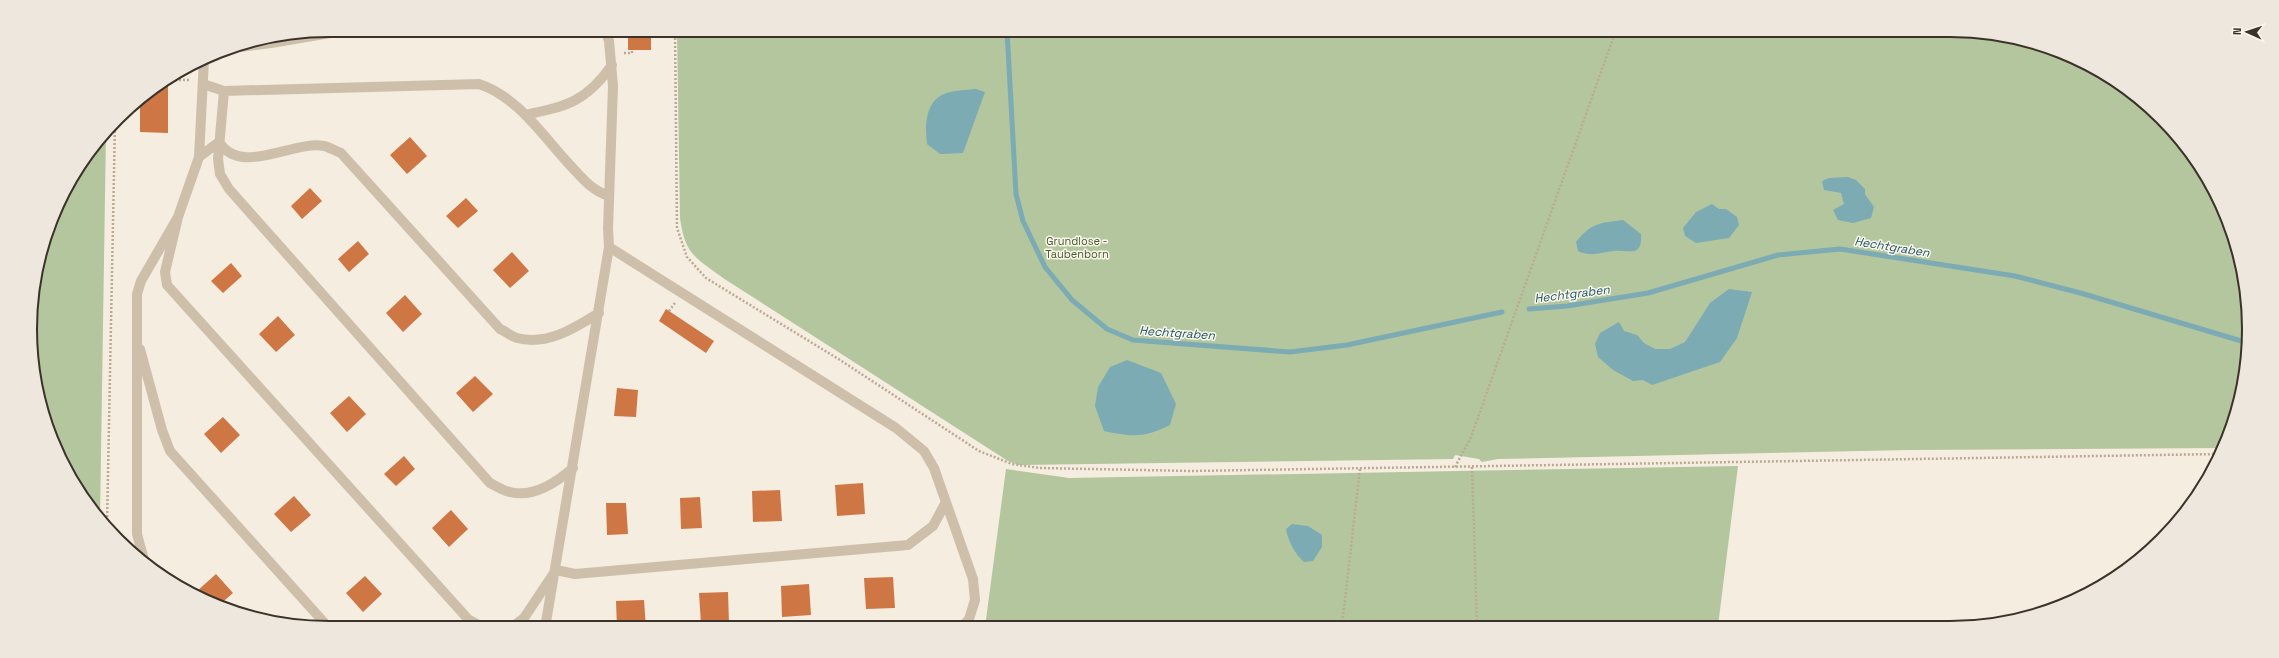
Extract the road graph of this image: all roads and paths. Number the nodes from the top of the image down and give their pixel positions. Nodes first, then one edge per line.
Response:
1 (608, 37) edge
2 (675, 37) edge
3 (1614, 37) edge
4 (296, 39) edge
5 (276, 42) edge
6 (204, 65) edge
7 (612, 65) junction
8 (176, 80) edge
9 (203, 83) junction
10 (224, 91) junction
11 (525, 115) junction
12 (115, 131) edge
13 (219, 142) junction
14 (199, 157) junction
15 (609, 196) junction
16 (178, 217) junction
17 (609, 247) junction
18 (598, 313) junction
19 (137, 336) junction
20 (2214, 454) edge
21 (1455, 467) junction
22 (1472, 467) junction
23 (573, 468) junction
24 (1360, 468) junction
25 (946, 502) junction
26 (107, 520) edge
27 (142, 554) edge
28 (556, 570) junction
29 (322, 621) edge
30 (472, 621) edge
31 (520, 621) edge
32 (546, 621) edge
33 (967, 621) edge
34 (1343, 621) edge
35 (1477, 621) edge

1 - 7 lane
2 - 24 path
3 - 21 path
4 - 5 lane
6 - 9 lane
7 - 11 lane
7 - 15 lane
8 - 9 path
9 - 10 lane
9 - 14 lane
10 - 11 lane
10 - 13 lane
11 - 15 lane
12 - 26 path
13 - 14 lane
13 - 18 lane
13 - 23 lane
14 - 16 lane
15 - 17 lane
16 - 19 lane
16 - 30 lane
17 - 18 lane
17 - 25 lane
18 - 23 lane
19 - 27 lane
19 - 29 lane
20 - 22 path
21 - 22 path
21 - 24 path
22 - 35 path
23 - 28 lane
24 - 34 path
25 - 28 lane
25 - 33 lane
28 - 31 lane
28 - 32 lane

